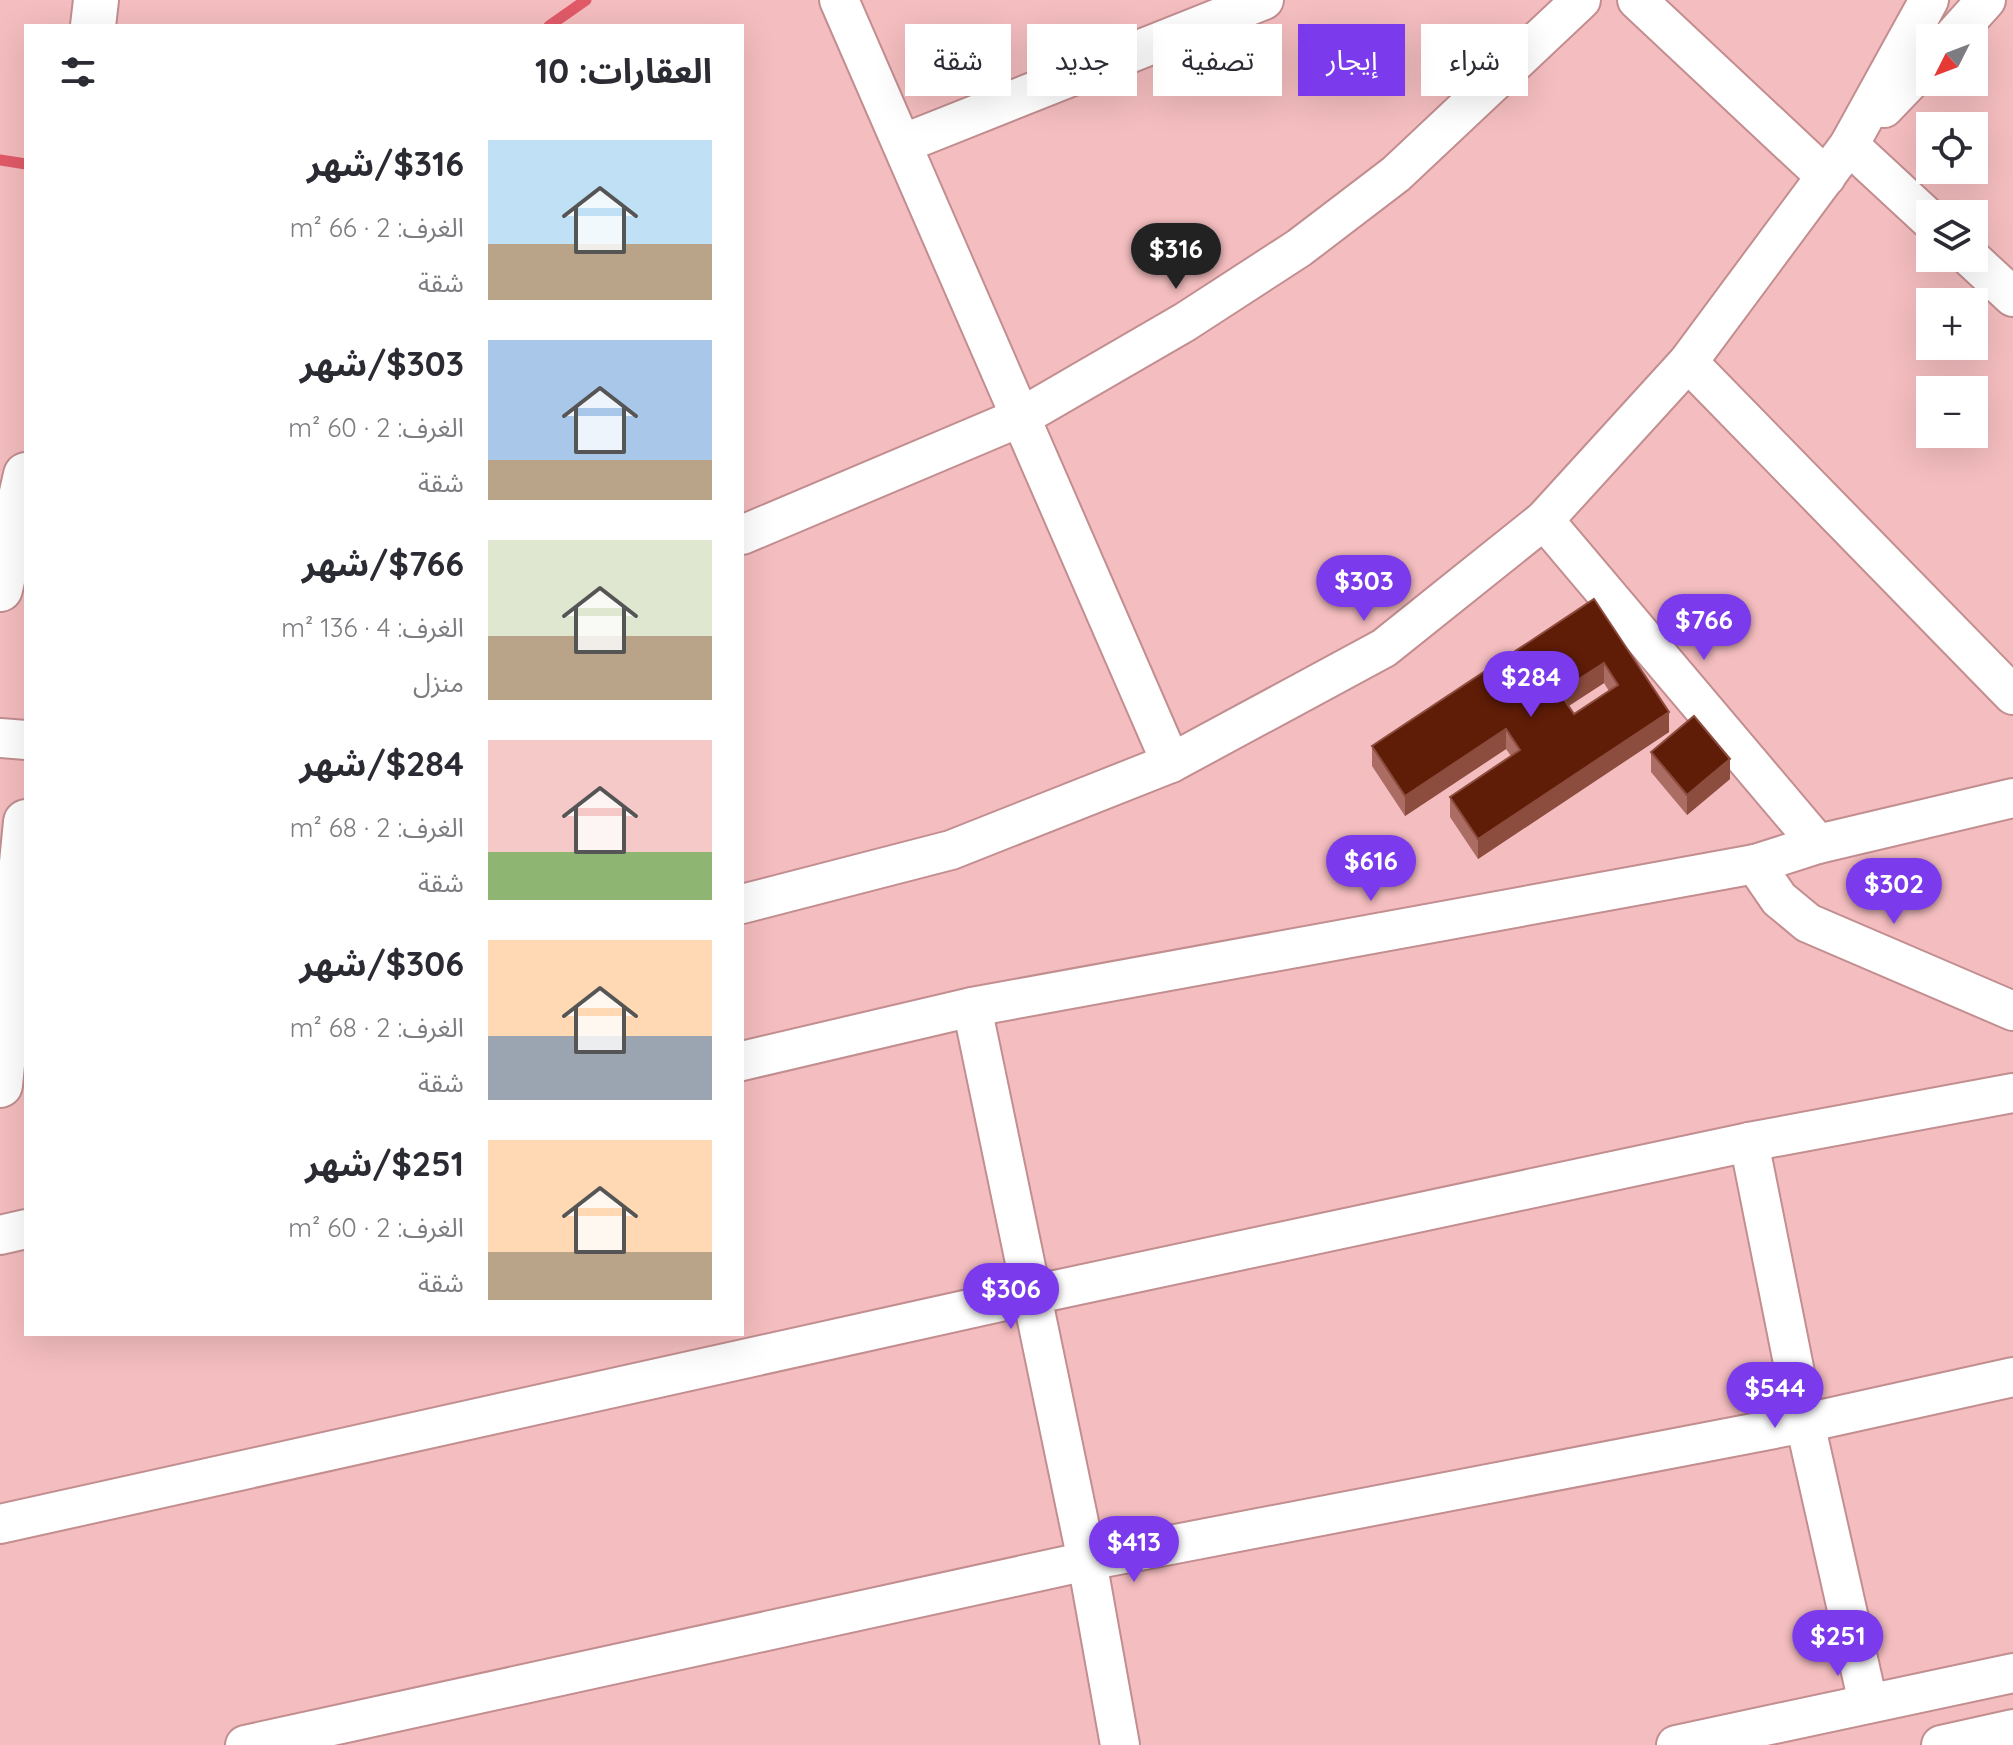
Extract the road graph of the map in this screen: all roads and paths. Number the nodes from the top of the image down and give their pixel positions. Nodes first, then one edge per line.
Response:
1 (96, 0) edge
2 (839, 0) edge
3 (1264, 0) edge
4 (1581, 0) edge
5 (1637, 0) edge
6 (1929, 0) edge
7 (1986, 0) edge
8 (93, 24) edge
9 (1965, 24) edge
10 (1916, 75) edge
11 (902, 144) junction
12 (1849, 145) junction
13 (1826, 177) junction
14 (1916, 207) edge
15 (1986, 272) edge
16 (2013, 297) edge
17 (1688, 362) junction
18 (1021, 417) junction
19 (24, 483) edge
20 (1544, 520) junction
21 (12, 532) edge
22 (744, 534) edge
23 (0, 589) edge
24 (2013, 695) edge
25 (0, 738) edge
26 (24, 740) edge
27 (1171, 763) junction
28 (2013, 798) edge
29 (1818, 844) junction
30 (24, 851) edge
31 (1755, 864) junction
32 (744, 903) edge
33 (972, 1007) junction
34 (2013, 1011) edge
35 (744, 1061) edge
36 (0, 1085) edge
37 (24, 1086) edge
38 (0, 1092) edge
39 (2013, 1093) edge
40 (1749, 1142) junction
41 (24, 1229) edge
42 (0, 1235) edge
43 (1032, 1295) junction
44 (2013, 1377) edge
45 (1805, 1423) junction
46 (0, 1524) edge
47 (1087, 1561) junction
48 (2013, 1673) edge
49 (1868, 1703) junction
50 (2013, 1729) edge
51 (245, 1745) edge
52 (1120, 1745) edge
53 (1676, 1745) edge
54 (1941, 1745) edge

1 - 8 main road
2 - 11 street
3 - 11 street
4 - 18 street
5 - 13 street
6 - 12 street
7 - 9 street
10 - 12 street
11 - 18 street
12 - 13 street
12 - 14 street
13 - 17 street
15 - 16 street
17 - 20 street
17 - 24 street
18 - 22 street
18 - 27 street
19 - 21 main road
20 - 27 street
20 - 29 street
21 - 23 main road
25 - 26 street
27 - 32 street
28 - 29 street
29 - 31 street
30 - 36 main road
31 - 33 street
31 - 34 street
33 - 35 street
33 - 43 street
37 - 38 street
39 - 40 street
40 - 43 street
40 - 45 street
41 - 42 street
43 - 46 street
43 - 47 street
44 - 45 street
45 - 47 street
45 - 49 street
47 - 51 street
47 - 52 street
48 - 49 street
49 - 53 street
50 - 54 street

